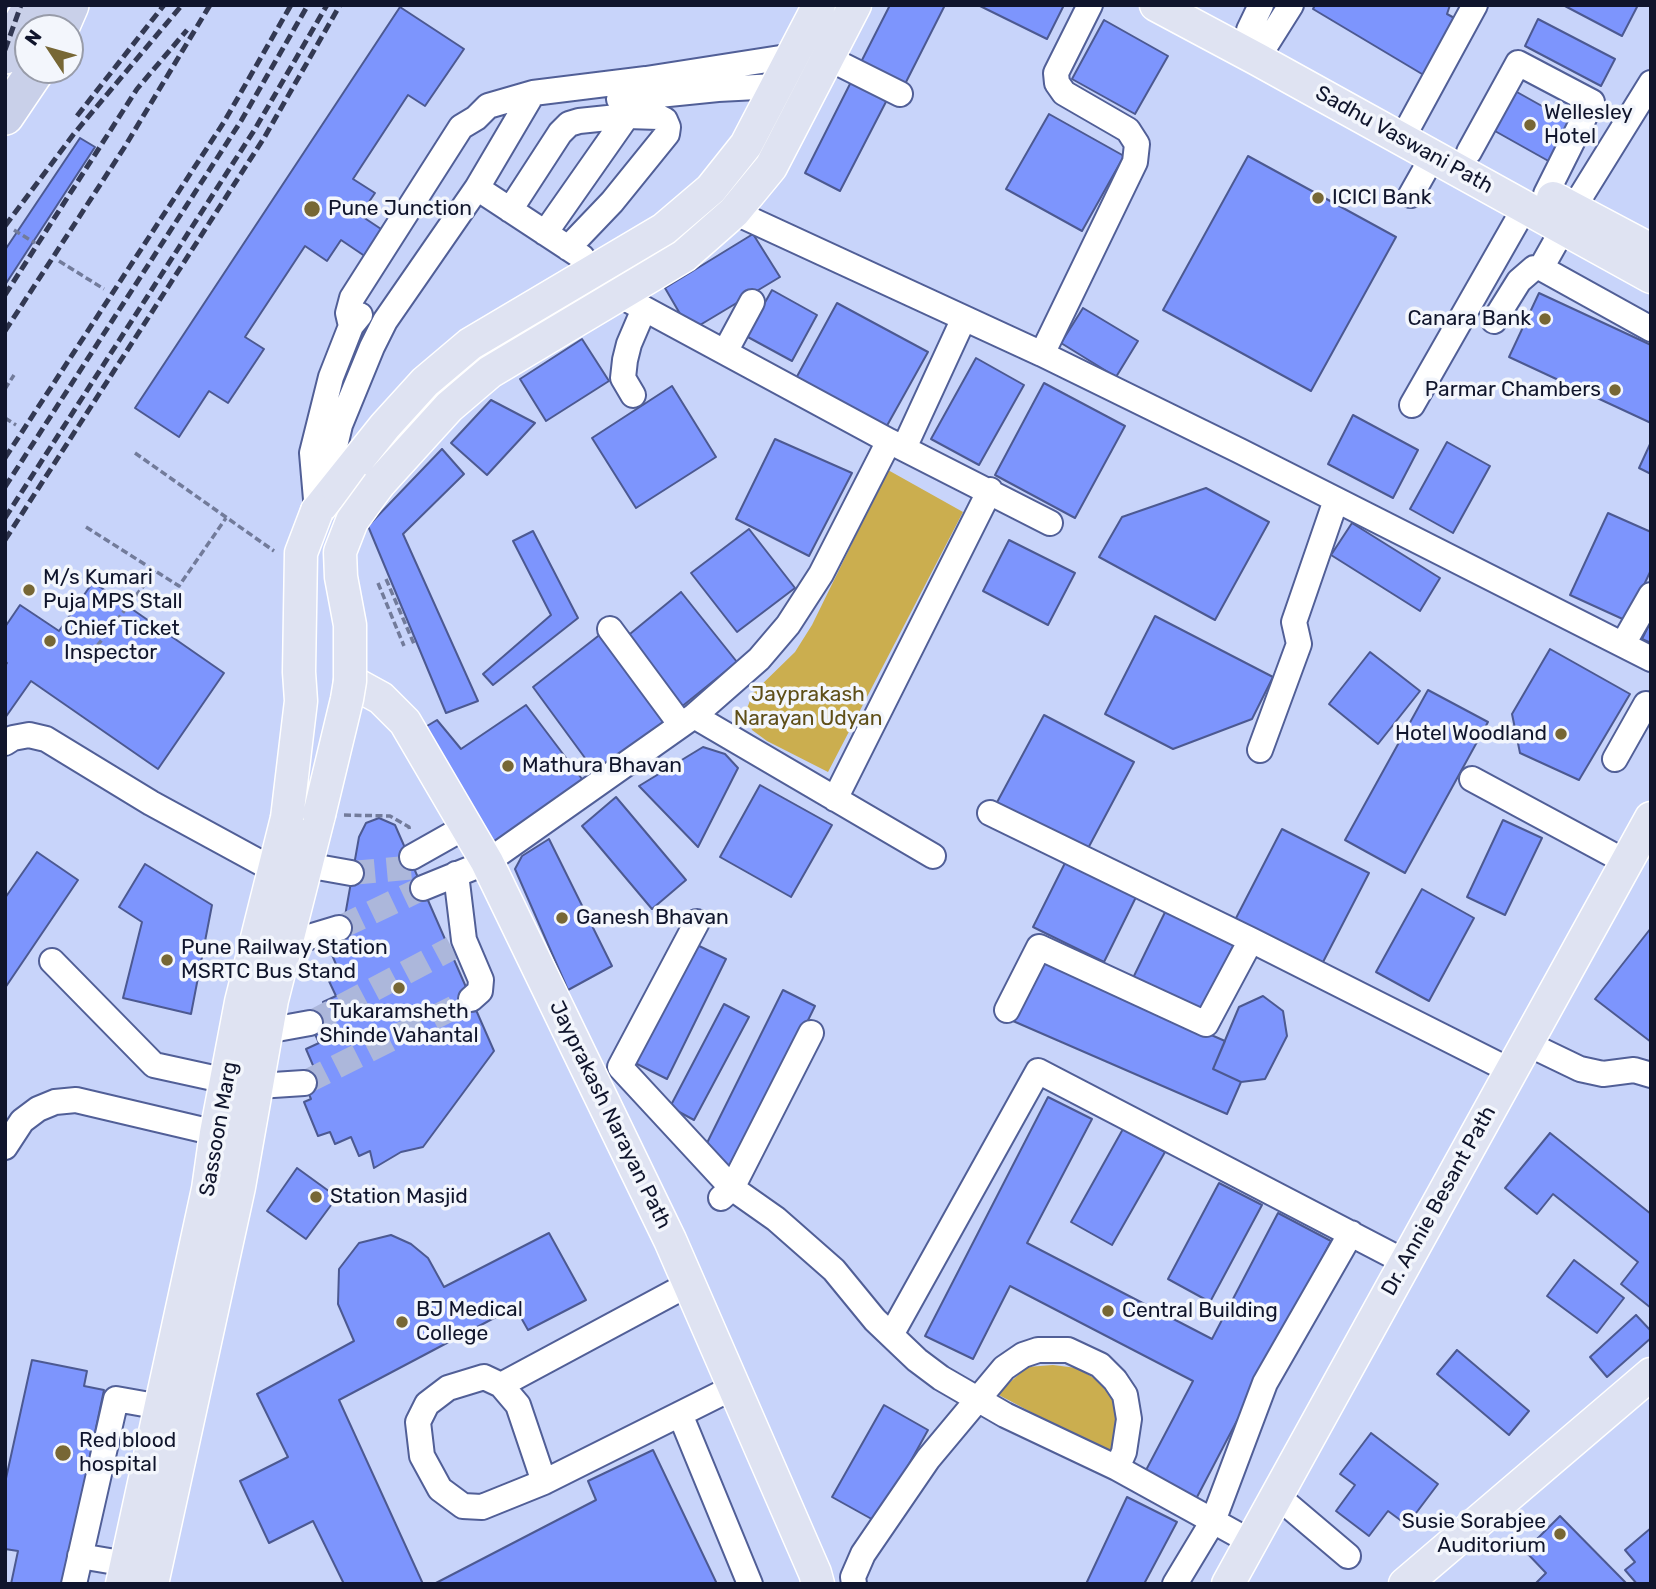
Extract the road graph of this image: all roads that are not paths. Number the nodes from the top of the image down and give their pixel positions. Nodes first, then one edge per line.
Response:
1 (819, 5) edge
2 (855, 5) edge
3 (1090, 5) edge
4 (1156, 5) edge
5 (1202, 5) edge
6 (1291, 5) edge
7 (1475, 5) edge
8 (1259, 34) edge
9 (793, 56) junction
10 (828, 58) junction
11 (1651, 83) edge
12 (27, 84) edge
13 (777, 86) junction
14 (900, 94) dead end
15 (529, 101) junction
16 (5, 116) edge
17 (627, 116) junction
18 (1407, 130) junction
19 (1469, 152) junction
20 (1433, 156) junction
21 (477, 188) junction
22 (1411, 195) dead end
23 (510, 209) junction
24 (1552, 210) junction
25 (734, 212) junction
26 (545, 233) junction
27 (568, 248) junction
28 (1651, 250) edge
29 (597, 267) junction
30 (1541, 268) junction
31 (1651, 277) edge
32 (631, 302) junction
33 (752, 302) dead end
34 (964, 318) junction
35 (1494, 321) dead end
36 (1651, 329) edge
37 (725, 352) junction
38 (1042, 354) junction
39 (633, 395) dead end
40 (1412, 405) dead end
41 (896, 444) junction
42 (990, 490) junction
43 (1336, 500) junction
44 (325, 501) junction
45 (1050, 523) dead end
46 (1651, 594) edge
47 (610, 629) dead end
48 (1623, 644) junction
49 (1651, 659) edge
50 (299, 672) junction
51 (350, 681) junction
52 (1651, 706) edge
53 (688, 721) junction
54 (5, 743) edge
55 (1260, 750) dead end
56 (1615, 759) dead end
57 (1472, 779) dead end
58 (835, 800) junction
59 (990, 813) dead end
60 (1651, 818) edge
61 (476, 843) junction
62 (933, 856) dead end
63 (308, 858) junction
64 (1626, 862) junction
65 (352, 866) tunnel mouth
66 (274, 870) junction
67 (456, 874) junction
68 (697, 922) dead end
69 (339, 928) tunnel mouth
70 (1251, 940) junction
71 (286, 944) junction
72 (52, 961) dead end
73 (471, 999) dead end
74 (1007, 1010) dead end
75 (310, 1023) tunnel mouth
76 (266, 1031) junction
77 (811, 1033) dead end
78 (1526, 1044) junction
79 (1511, 1071) junction
80 (1651, 1075) edge
81 (228, 1081) junction
82 (304, 1083) tunnel mouth
83 (258, 1086) junction
84 (216, 1133) junction
85 (5, 1147) edge
86 (726, 1193) junction
87 (1350, 1233) junction
88 (1405, 1262) junction
89 (689, 1284) junction
90 (891, 1335) junction
91 (1651, 1374) edge
92 (500, 1385) junction
93 (734, 1387) junction
94 (978, 1398) junction
95 (161, 1407) junction
96 (680, 1414) junction
97 (1117, 1468) junction
98 (544, 1482) junction
99 (1276, 1495) junction
100 (1213, 1521) junction
101 (1251, 1542) junction
102 (80, 1556) junction
103 (1348, 1556) dead end
104 (124, 1574) edge
105 (74, 1584) edge
106 (152, 1584) edge
107 (750, 1584) edge
108 (818, 1584) edge
109 (854, 1584) edge
110 (1175, 1584) edge
111 (1228, 1584) edge
112 (1405, 1584) edge

1 - 9 main road, Sassoon Marg
2 - 10 main road, Sassoon Marg
3 - 38 street
4 - 8 main road, Sadhu Vaswani Path
5 - 8 main road
6 - 8 street
7 - 18 street
8 - 18 main road, Sadhu Vaswani Path
9 - 13 main road, Sassoon Marg
9 - 15 street
10 - 14 street
10 - 25 main road, Sassoon Marg
11 - 24 street
12 - 16 highway
13 - 15 street
13 - 29 main road, Sassoon Marg
15 - 21 street
15 - 44 street
17 - 23 street
17 - 26 street
17 - 27 street
18 - 19 main road
18 - 20 main road, Sadhu Vaswani Path
19 - 24 main road
19 - 24 street
20 - 22 street
20 - 24 main road, Sadhu Vaswani Path
21 - 23 street
21 - 44 street
23 - 26 street
24 - 28 main road
24 - 30 street
24 - 31 main road, Sadhu Vaswani Path
24 - 40 street
25 - 32 main road, Sassoon Marg
25 - 34 street
26 - 27 street
27 - 29 street
29 - 44 main road, Sassoon Marg
30 - 35 street
30 - 36 street
32 - 37 street
32 - 39 street
32 - 51 main road, Sassoon Marg, bridge
33 - 37 street
34 - 38 street
34 - 41 street
37 - 41 street
38 - 43 street
41 - 42 street
41 - 53 street
42 - 45 street
42 - 58 street
43 - 48 street
43 - 55 street
44 - 50 main road, Sassoon Marg, bridge
46 - 48 street
47 - 53 street
48 - 49 street
50 - 51 main road, Jayprakash Narayan Path
50 - 66 main road, Sassoon Marg, bridge
51 - 61 main road, Jayprakash Narayan Path
51 - 63 main road, Sassoon Marg, bridge
52 - 56 street
53 - 58 street
53 - 61 street
54 - 66 street
57 - 64 street
58 - 62 street
59 - 70 street
60 - 64 main road, Dr. Annie Besant Path
61 - 67 street
61 - 67 street
61 - 89 main road, Jayprakash Narayan Path
63 - 65 street
63 - 71 main road, Sassoon Marg
64 - 78 main road, Dr. Annie Besant Path
66 - 81 main road, Sassoon Marg
67 - 73 street
68 - 86 street
69 - 71 street
70 - 74 street
70 - 79 street
71 - 76 main road, Sassoon Marg
72 - 81 street
75 - 76 street
76 - 83 main road, Sassoon Marg
77 - 86 street
78 - 79 main road, Dr. Annie Besant Path
78 - 80 street
79 - 88 main road, Dr. Annie Besant Path
81 - 84 main road, Sassoon Marg
82 - 83 street
83 - 106 main road, Sassoon Marg
84 - 85 street
84 - 95 main road, Sassoon Marg
86 - 90 street
87 - 88 street
87 - 90 street
87 - 100 street
88 - 99 main road, Dr. Annie Besant Path
89 - 92 street
89 - 93 main road, Jayprakash Narayan Path
90 - 94 street
91 - 112 main road
92 - 98 street
92 - 98 street
93 - 96 street
93 - 108 main road, Jayprakash Narayan Path
94 - 97 street
94 - 97 street
94 - 109 street
95 - 102 street
95 - 104 main road, Sassoon Marg
96 - 98 street
96 - 107 street
97 - 100 street
99 - 101 main road, Dr. Annie Besant Path
99 - 103 street
100 - 101 street
100 - 110 street
101 - 111 main road, Dr. Annie Besant Path
102 - 104 street
102 - 105 street

